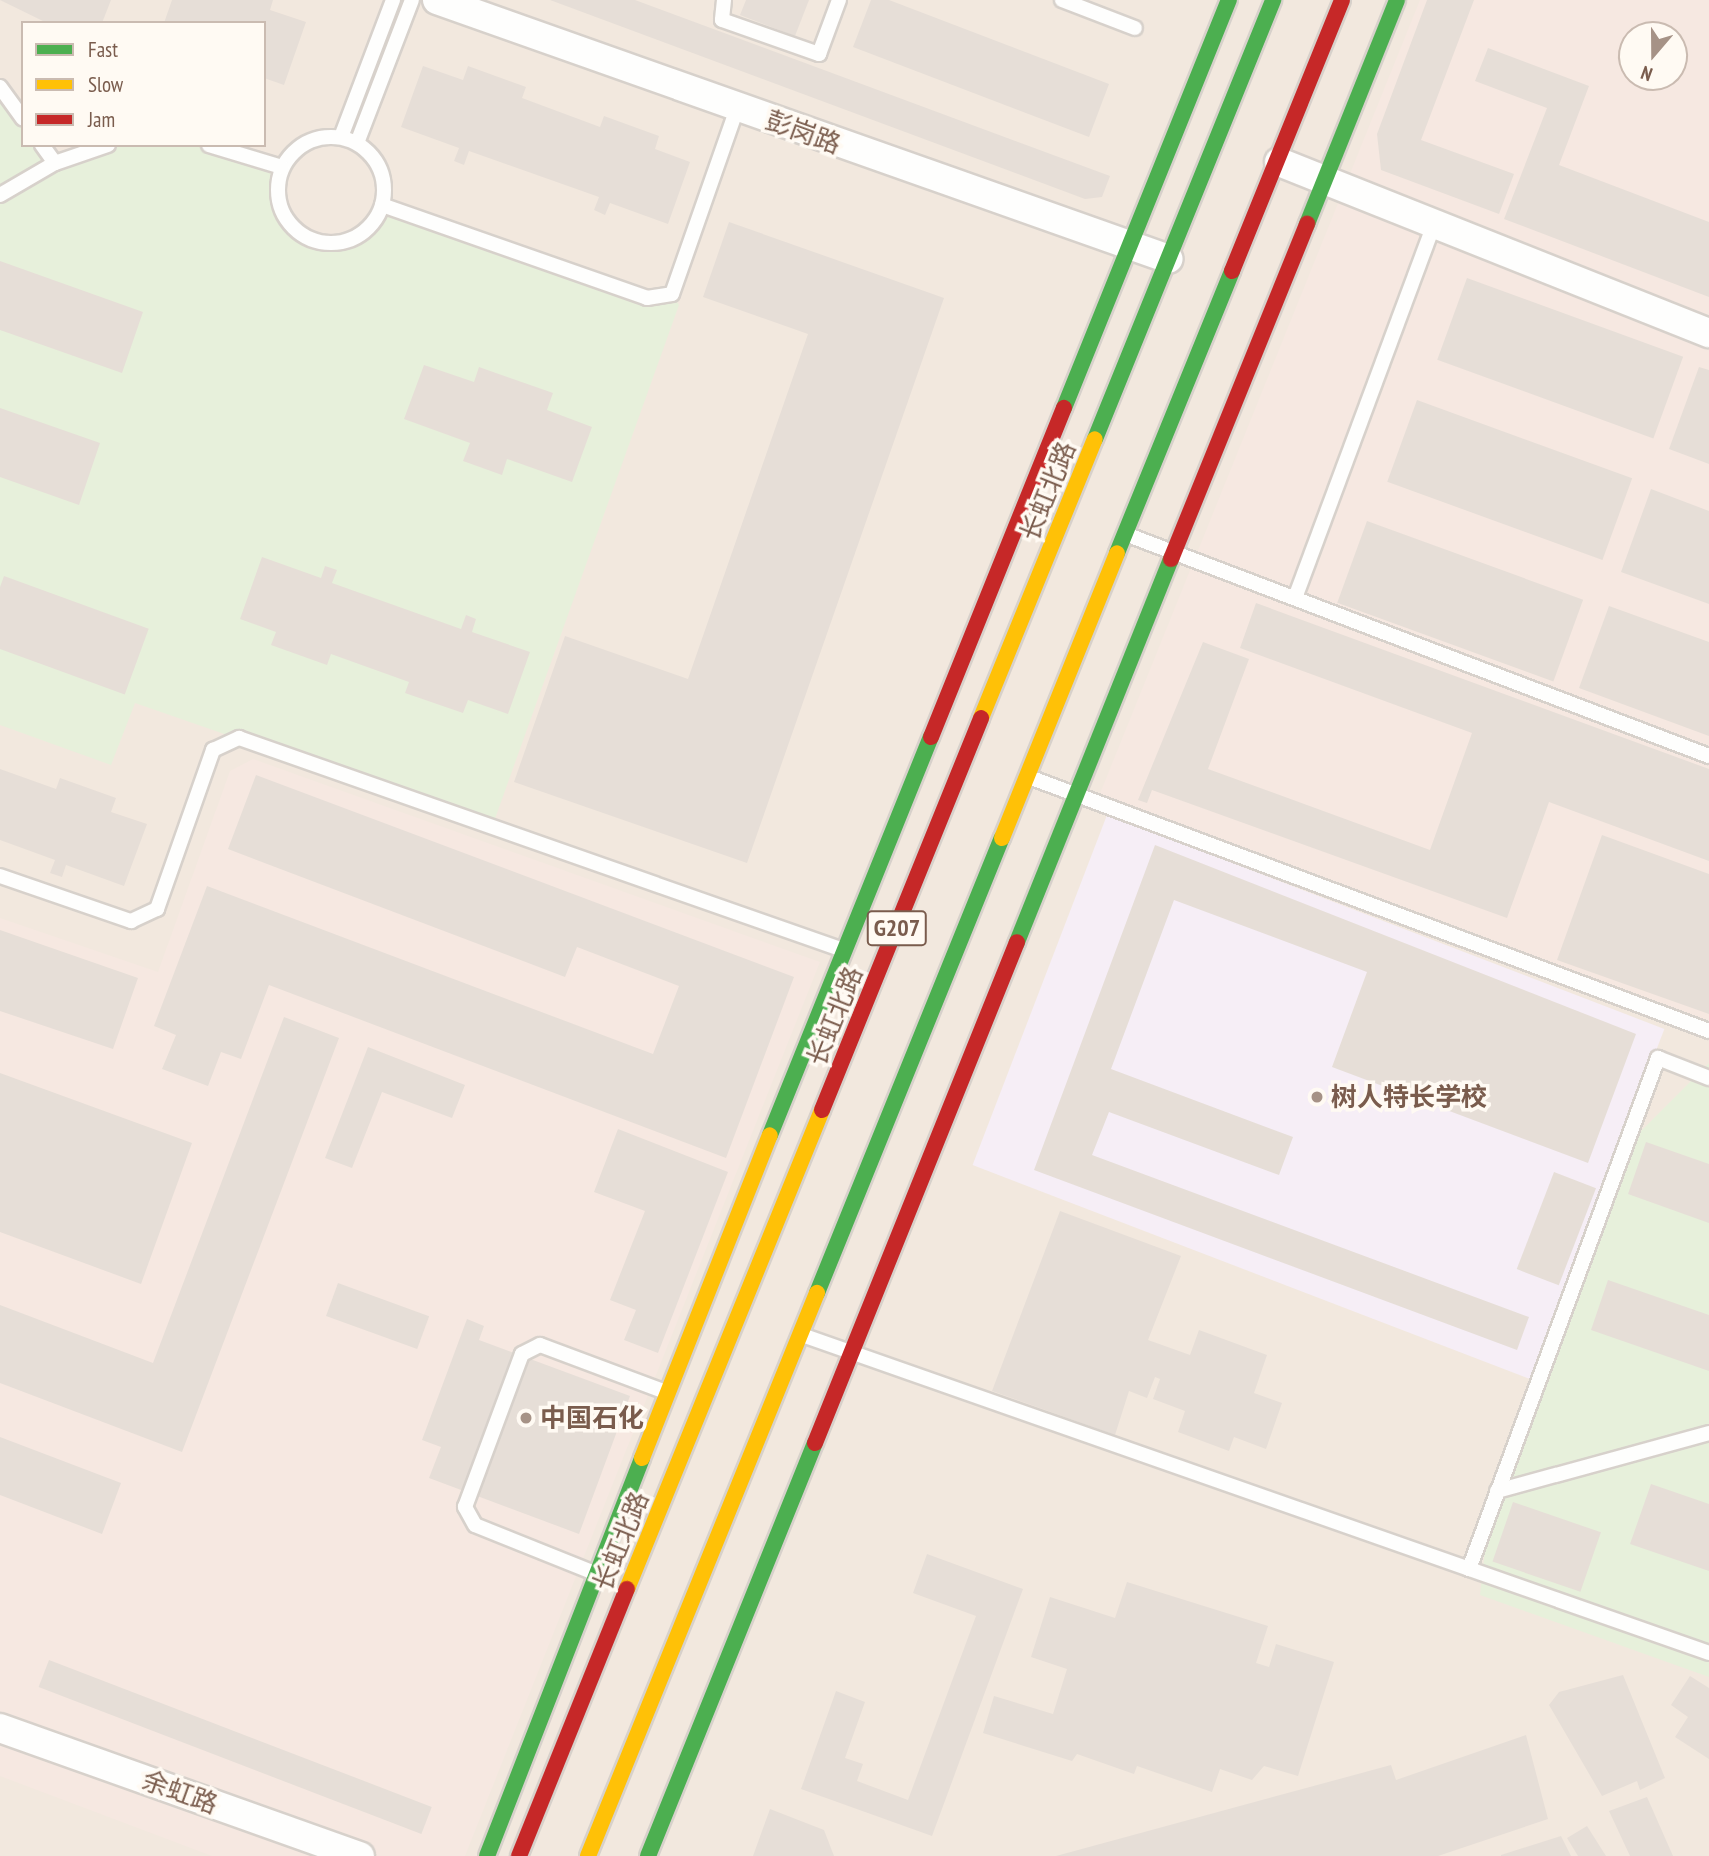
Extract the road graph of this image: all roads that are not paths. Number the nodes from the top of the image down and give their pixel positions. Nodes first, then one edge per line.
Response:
1 (393, 0) edge
2 (412, 0) edge
3 (437, 0) edge
4 (724, 0) edge
5 (839, 0) edge
6 (1062, 0) edge
7 (1229, 0) edge
8 (1273, 0) edge
9 (1342, 0) edge
10 (1397, 0) edge
11 (1135, 28) dead end
12 (0, 87) edge
13 (737, 108) junction
14 (21, 116) edge
15 (341, 137) junction
16 (357, 143) junction
17 (43, 147) edge
18 (102, 147) edge
19 (216, 147) edge
20 (1279, 162) junction
21 (54, 163) junction
22 (282, 167) junction
23 (1325, 179) junction
24 (0, 195) edge
25 (382, 205) junction
26 (1435, 221) junction
27 (1128, 246) junction
28 (1170, 259) junction
29 (1709, 333) edge
30 (1126, 535) junction
31 (1171, 552) junction
32 (1295, 598) junction
33 (1709, 756) edge
34 (1028, 776) junction
35 (1073, 792) junction
36 (0, 876) edge
37 (844, 951) junction
38 (1709, 1031) edge
39 (1709, 1077) edge
40 (801, 1335) junction
41 (847, 1351) junction
42 (668, 1392) junction
43 (1709, 1433) edge
44 (1497, 1491) junction
45 (1469, 1569) junction
46 (597, 1574) junction
47 (1709, 1653) edge
48 (0, 1728) edge
49 (360, 1856) edge
50 (487, 1856) edge
51 (519, 1856) edge
52 (588, 1856) edge
53 (648, 1856) edge

1 - 15 lane
2 - 16 lane
3 - 13 street, 彭岗路
4 - 5 lane
6 - 11 lane
7 - 27 main road
8 - 28 main road, 长虹北路 / G207
9 - 20 main road, G207
10 - 23 main road
12 - 14 lane
13 - 25 lane
13 - 27 street, 彭岗路
15 - 16 lane
15 - 22 lane
16 - 25 lane
17 - 21 lane
18 - 21 lane
19 - 22 lane
20 - 23 street
20 - 30 main road, G207
21 - 24 lane
22 - 25 lane
23 - 26 street
23 - 31 main road
26 - 29 street
26 - 32 lane
27 - 28 street, 彭岗路
27 - 37 main road
28 - 51 main road, 长虹北路 / G207
30 - 31 lane
30 - 34 main road, G207
31 - 32 lane
31 - 35 main road
32 - 33 lane
34 - 35 lane
34 - 40 main road, G207
35 - 38 lane
35 - 41 main road
36 - 37 lane
37 - 42 main road
39 - 44 lane
40 - 41 lane
40 - 52 main road, G207
41 - 45 lane
41 - 53 main road
42 - 46 main road
42 - 46 lane
43 - 44 lane
44 - 45 lane
45 - 47 lane
46 - 50 main road
48 - 49 street, 余虹路

